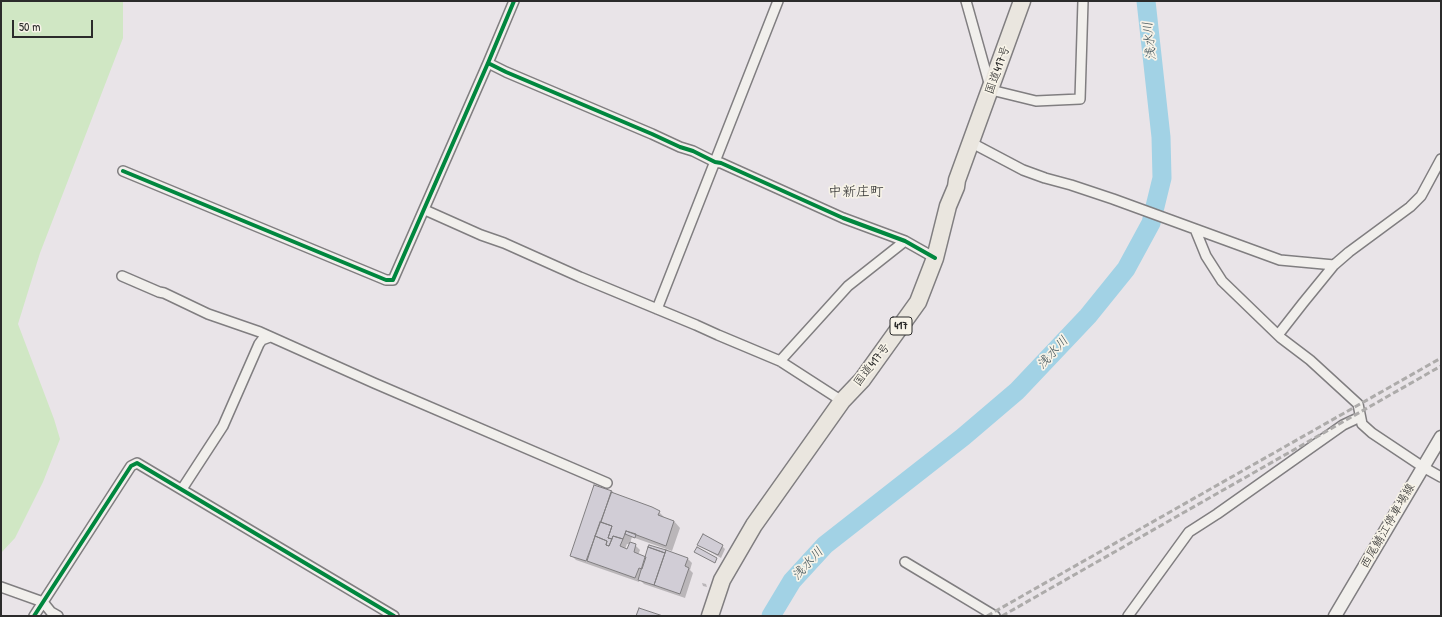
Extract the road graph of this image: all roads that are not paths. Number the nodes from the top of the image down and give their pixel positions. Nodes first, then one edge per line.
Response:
1 (514, 1) edge
2 (778, 1) edge
3 (966, 1) edge
4 (1022, 1) edge
5 (1084, 1) edge
6 (488, 63) junction
7 (991, 90) junction
8 (970, 142) junction
9 (1441, 159) edge
10 (715, 162) junction
11 (123, 171) dead end
12 (425, 210) junction
13 (1195, 229) junction
14 (906, 241) junction
15 (935, 258) junction
16 (1334, 266) junction
17 (122, 276) dead end
18 (657, 309) junction
19 (1278, 335) junction
20 (270, 337) junction
21 (780, 361) junction
22 (842, 400) junction
23 (1360, 417) junction
24 (1441, 437) edge
25 (1423, 467) junction
26 (1441, 477) edge
27 (606, 482) dead end
28 (182, 489) junction
29 (905, 562) dead end
30 (1, 586) edge
31 (42, 602) junction
32 (34, 616) edge
33 (58, 616) edge
34 (394, 616) edge
35 (710, 616) edge
36 (995, 616) edge
37 (1128, 616) edge
38 (1335, 616) edge

1 - 6 street
2 - 10 street
3 - 7 street
4 - 7 highway, 国道417号 / 417
5 - 7 street
6 - 10 street
6 - 12 street
7 - 8 highway, 国道417号 / 417
8 - 13 street
8 - 15 highway, 国道417号 / 417
9 - 16 street
10 - 14 street
10 - 18 street
11 - 12 street
12 - 18 street
13 - 16 street
13 - 19 street
14 - 15 street
14 - 21 street
15 - 22 highway, 国道417号 / 417
16 - 19 street
17 - 20 street
18 - 21 street
19 - 23 street
20 - 27 street
20 - 28 street
21 - 22 street
22 - 35 highway, 国道417号 / 417
23 - 25 street
23 - 37 street
24 - 25 main road, 西尾鯖江停車場線
25 - 26 street
25 - 38 main road, 西尾鯖江停車場線
28 - 31 street
28 - 34 street
29 - 36 street
30 - 31 street
31 - 32 street
31 - 33 street

